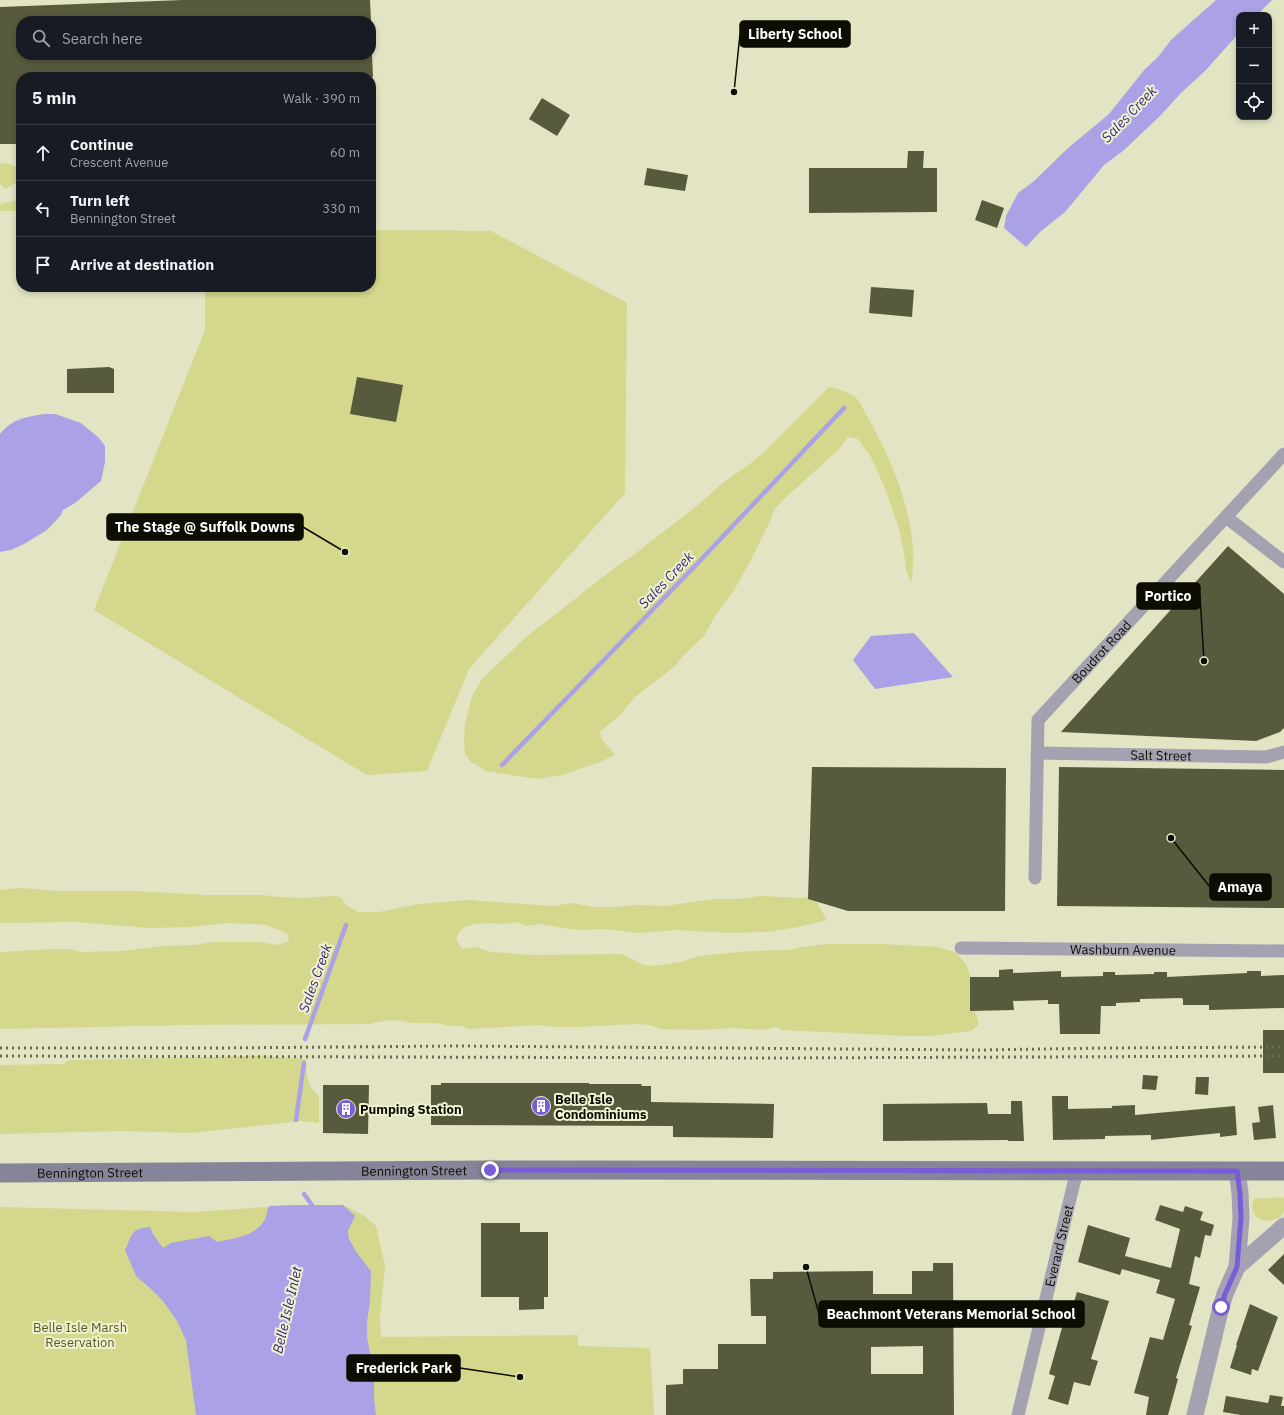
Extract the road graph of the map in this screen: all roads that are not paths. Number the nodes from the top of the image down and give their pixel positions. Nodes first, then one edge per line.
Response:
1 (1284, 454) edge
2 (1226, 517) junction
3 (1284, 562) edge
4 (1284, 752) edge
5 (1037, 753) junction
6 (1035, 878) dead end
7 (961, 948) dead end
8 (1284, 951) edge
9 (1077, 1170) junction
10 (1237, 1171) junction
11 (1284, 1171) edge
12 (0, 1173) edge
13 (1284, 1226) edge
14 (1237, 1267) junction
15 (1018, 1415) edge
16 (1195, 1415) edge

1 - 2 street, Boudrot Road
2 - 3 street
2 - 5 street, Boudrot Road
4 - 5 street, Salt Street
5 - 6 street, Boudrot Road
7 - 8 street, Washburn Avenue
9 - 10 main road, Bennington Street
9 - 12 main road, Bennington Street
9 - 15 street, Everard Street
10 - 11 main road, Bennington Street
10 - 14 street
13 - 14 street
14 - 16 street

